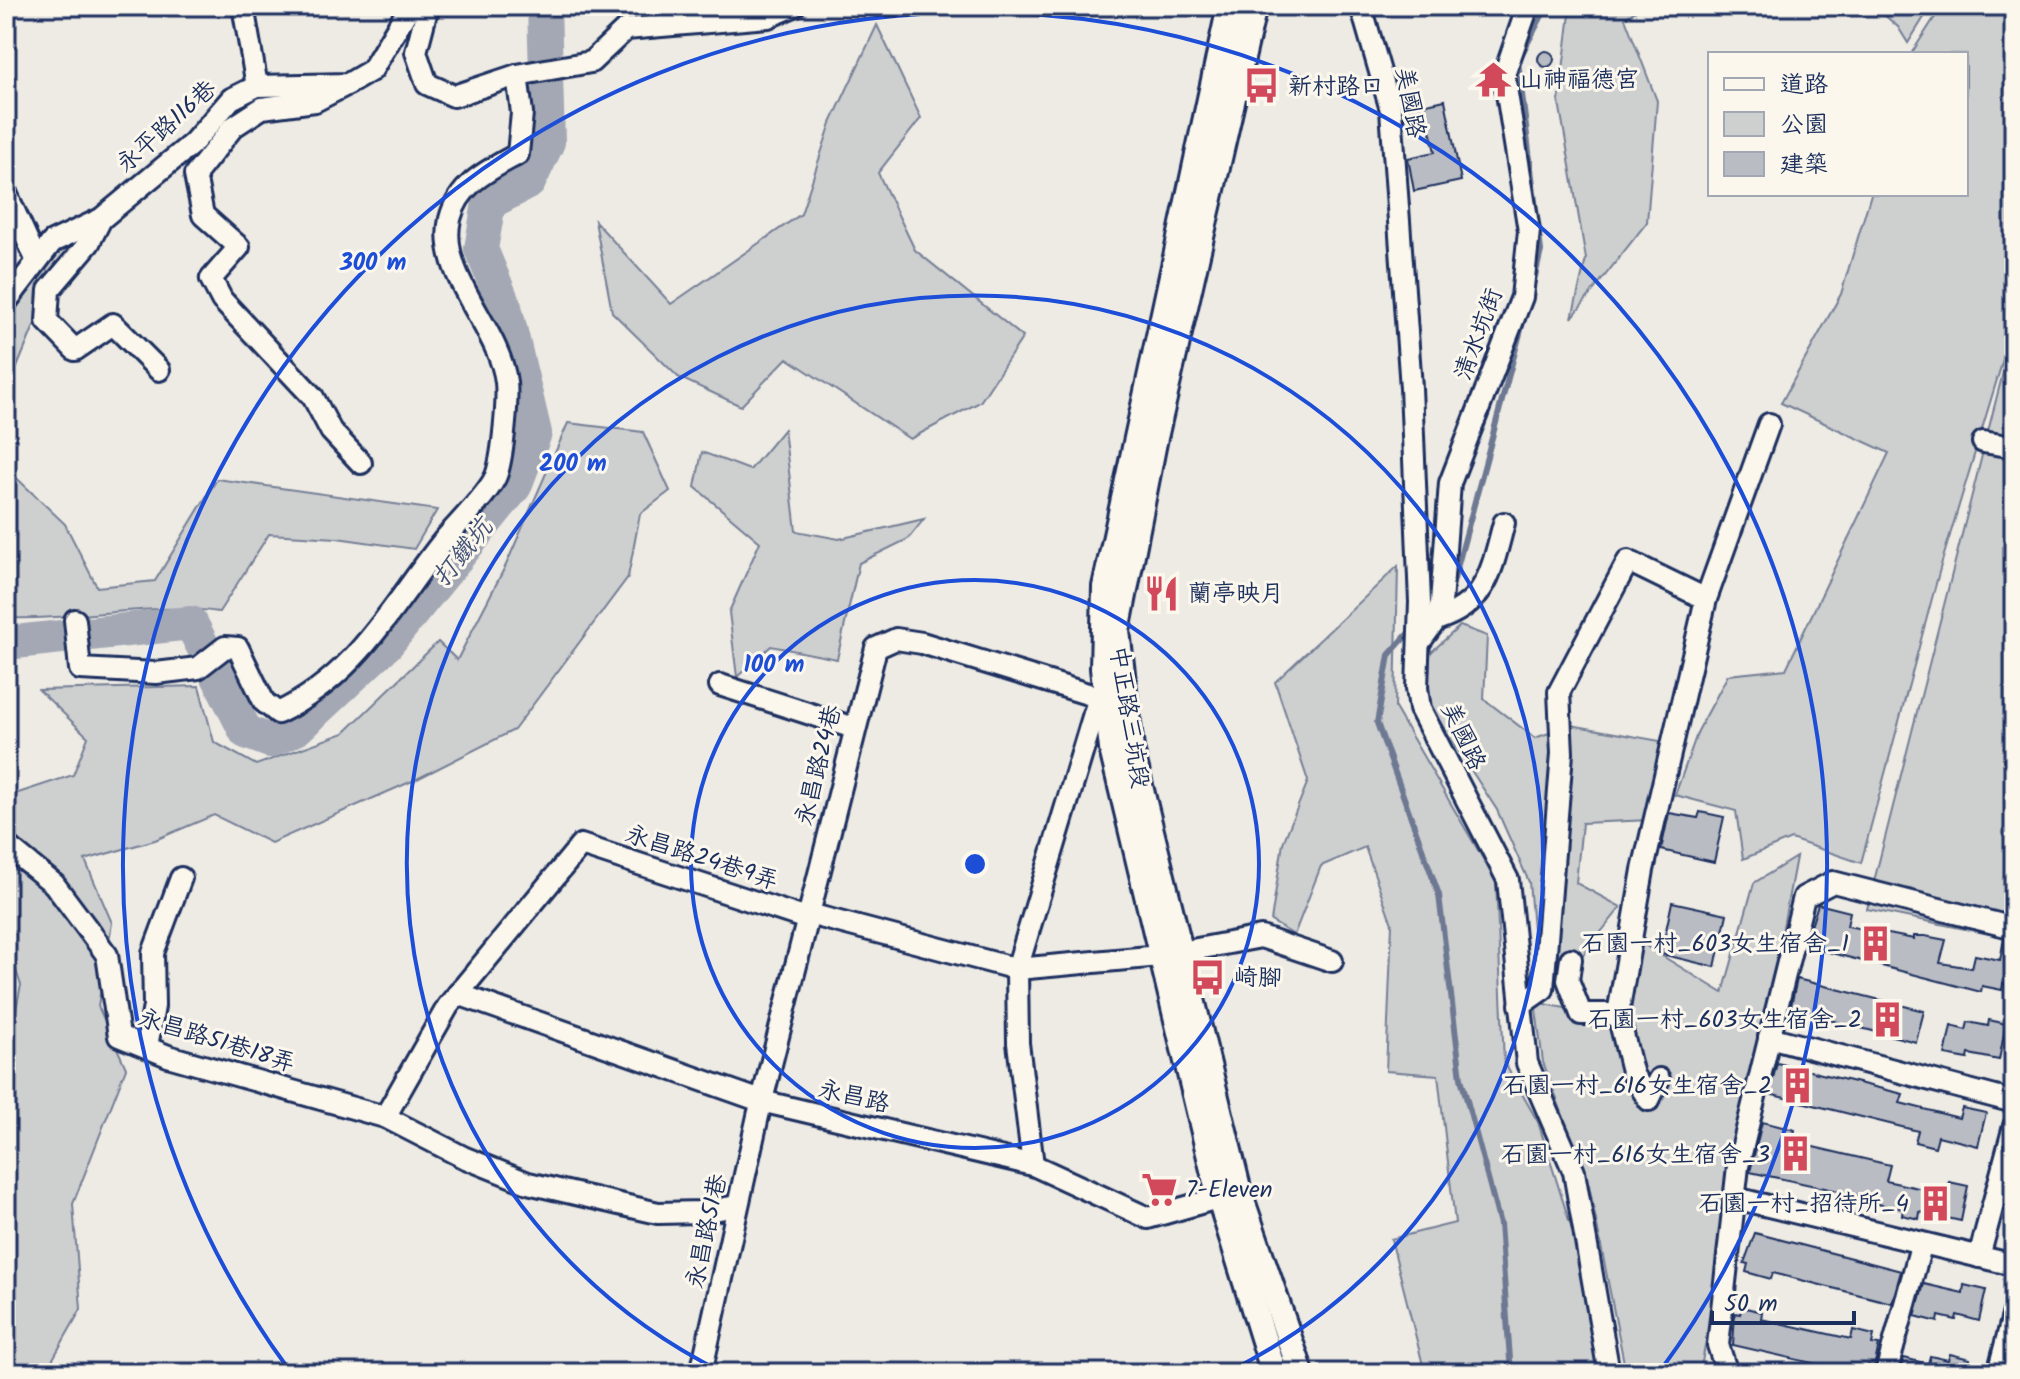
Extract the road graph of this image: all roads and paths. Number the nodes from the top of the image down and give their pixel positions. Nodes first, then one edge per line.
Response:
1 (243, 6) edge
2 (410, 6) edge
3 (428, 6) edge
4 (794, 6) edge
5 (1230, 6) edge
6 (1254, 6) edge
7 (1361, 6) edge
8 (1528, 6) edge
9 (517, 75) junction
10 (348, 84) junction
11 (257, 86) junction
12 (6, 193) edge
13 (101, 219) junction
14 (36, 259) junction
15 (6, 302) edge
16 (159, 370) dead end
17 (1769, 424) dead end
18 (1983, 442) dead end
19 (2014, 447) edge
20 (361, 463) dead end
21 (1504, 523) dead end
22 (1706, 599) junction
23 (1430, 614) junction
24 (75, 620) dead end
25 (720, 685) dead end
26 (1110, 701) junction
27 (854, 728) junction
28 (6, 845) edge
29 (181, 878) dead end
30 (808, 916) junction
31 (2014, 928) edge
32 (1171, 953) junction
33 (1571, 959) dead end
34 (1332, 961) dead end
35 (1017, 969) junction
36 (458, 994) junction
37 (1520, 1005) junction
38 (1618, 1014) junction
39 (1769, 1037) junction
40 (147, 1047) junction
41 (1659, 1079) dead end
42 (761, 1101) junction
43 (2014, 1102) edge
44 (385, 1117) junction
45 (2014, 1126) edge
46 (1033, 1165) junction
47 (1229, 1195) junction
48 (1735, 1198) junction
49 (737, 1206) junction
50 (1921, 1246) junction
51 (1979, 1257) junction
52 (2014, 1265) edge
53 (2014, 1312) edge
54 (701, 1373) edge
55 (1274, 1373) edge
56 (1301, 1373) edge
57 (1609, 1373) edge
58 (1727, 1373) edge
59 (1886, 1373) edge
60 (1998, 1373) edge

1 - 11 street
2 - 10 street
3 - 9 street
4 - 9 street
5 - 26 main road, 中正路三坑段
6 - 26 main road, 中正路三坑段
7 - 23 street, 美國路
8 - 23 street, 清水坑街
9 - 24 street
10 - 11 street
10 - 20 street
11 - 13 street, 永平路116巷
12 - 14 street
13 - 14 street, 永平路116巷
13 - 16 street
14 - 15 street, 永平路116巷
17 - 22 street
18 - 19 street
21 - 23 street
22 - 37 street
22 - 38 street
23 - 37 street, 美國路
25 - 27 street
26 - 27 street, 永昌路24巷
26 - 32 main road, 中正路三坑段
26 - 35 street
27 - 30 street, 永昌路24巷
28 - 40 street, 永昌路51巷18弄
29 - 40 street
30 - 35 street, 永昌路24巷9弄
30 - 36 street, 永昌路24巷9弄
30 - 42 street, 永昌路24巷
31 - 39 street
32 - 34 street
32 - 35 street
32 - 47 main road, 中正路三坑段
33 - 38 street
35 - 46 street
36 - 42 street, 永昌路
36 - 44 street
37 - 57 street, 美國路
38 - 41 street
39 - 43 street
39 - 48 street
40 - 44 street, 永昌路51巷18弄
42 - 46 street, 永昌路
42 - 49 street, 永昌路51巷
44 - 49 street, 永昌路51巷18弄
45 - 51 street
46 - 47 street, 永昌路
47 - 55 main road, 中正路三坑段
47 - 56 main road, 中正路三坑段
48 - 50 street
48 - 58 street
49 - 54 street, 永昌路51巷
50 - 51 street
50 - 59 street
51 - 52 street
53 - 60 street

